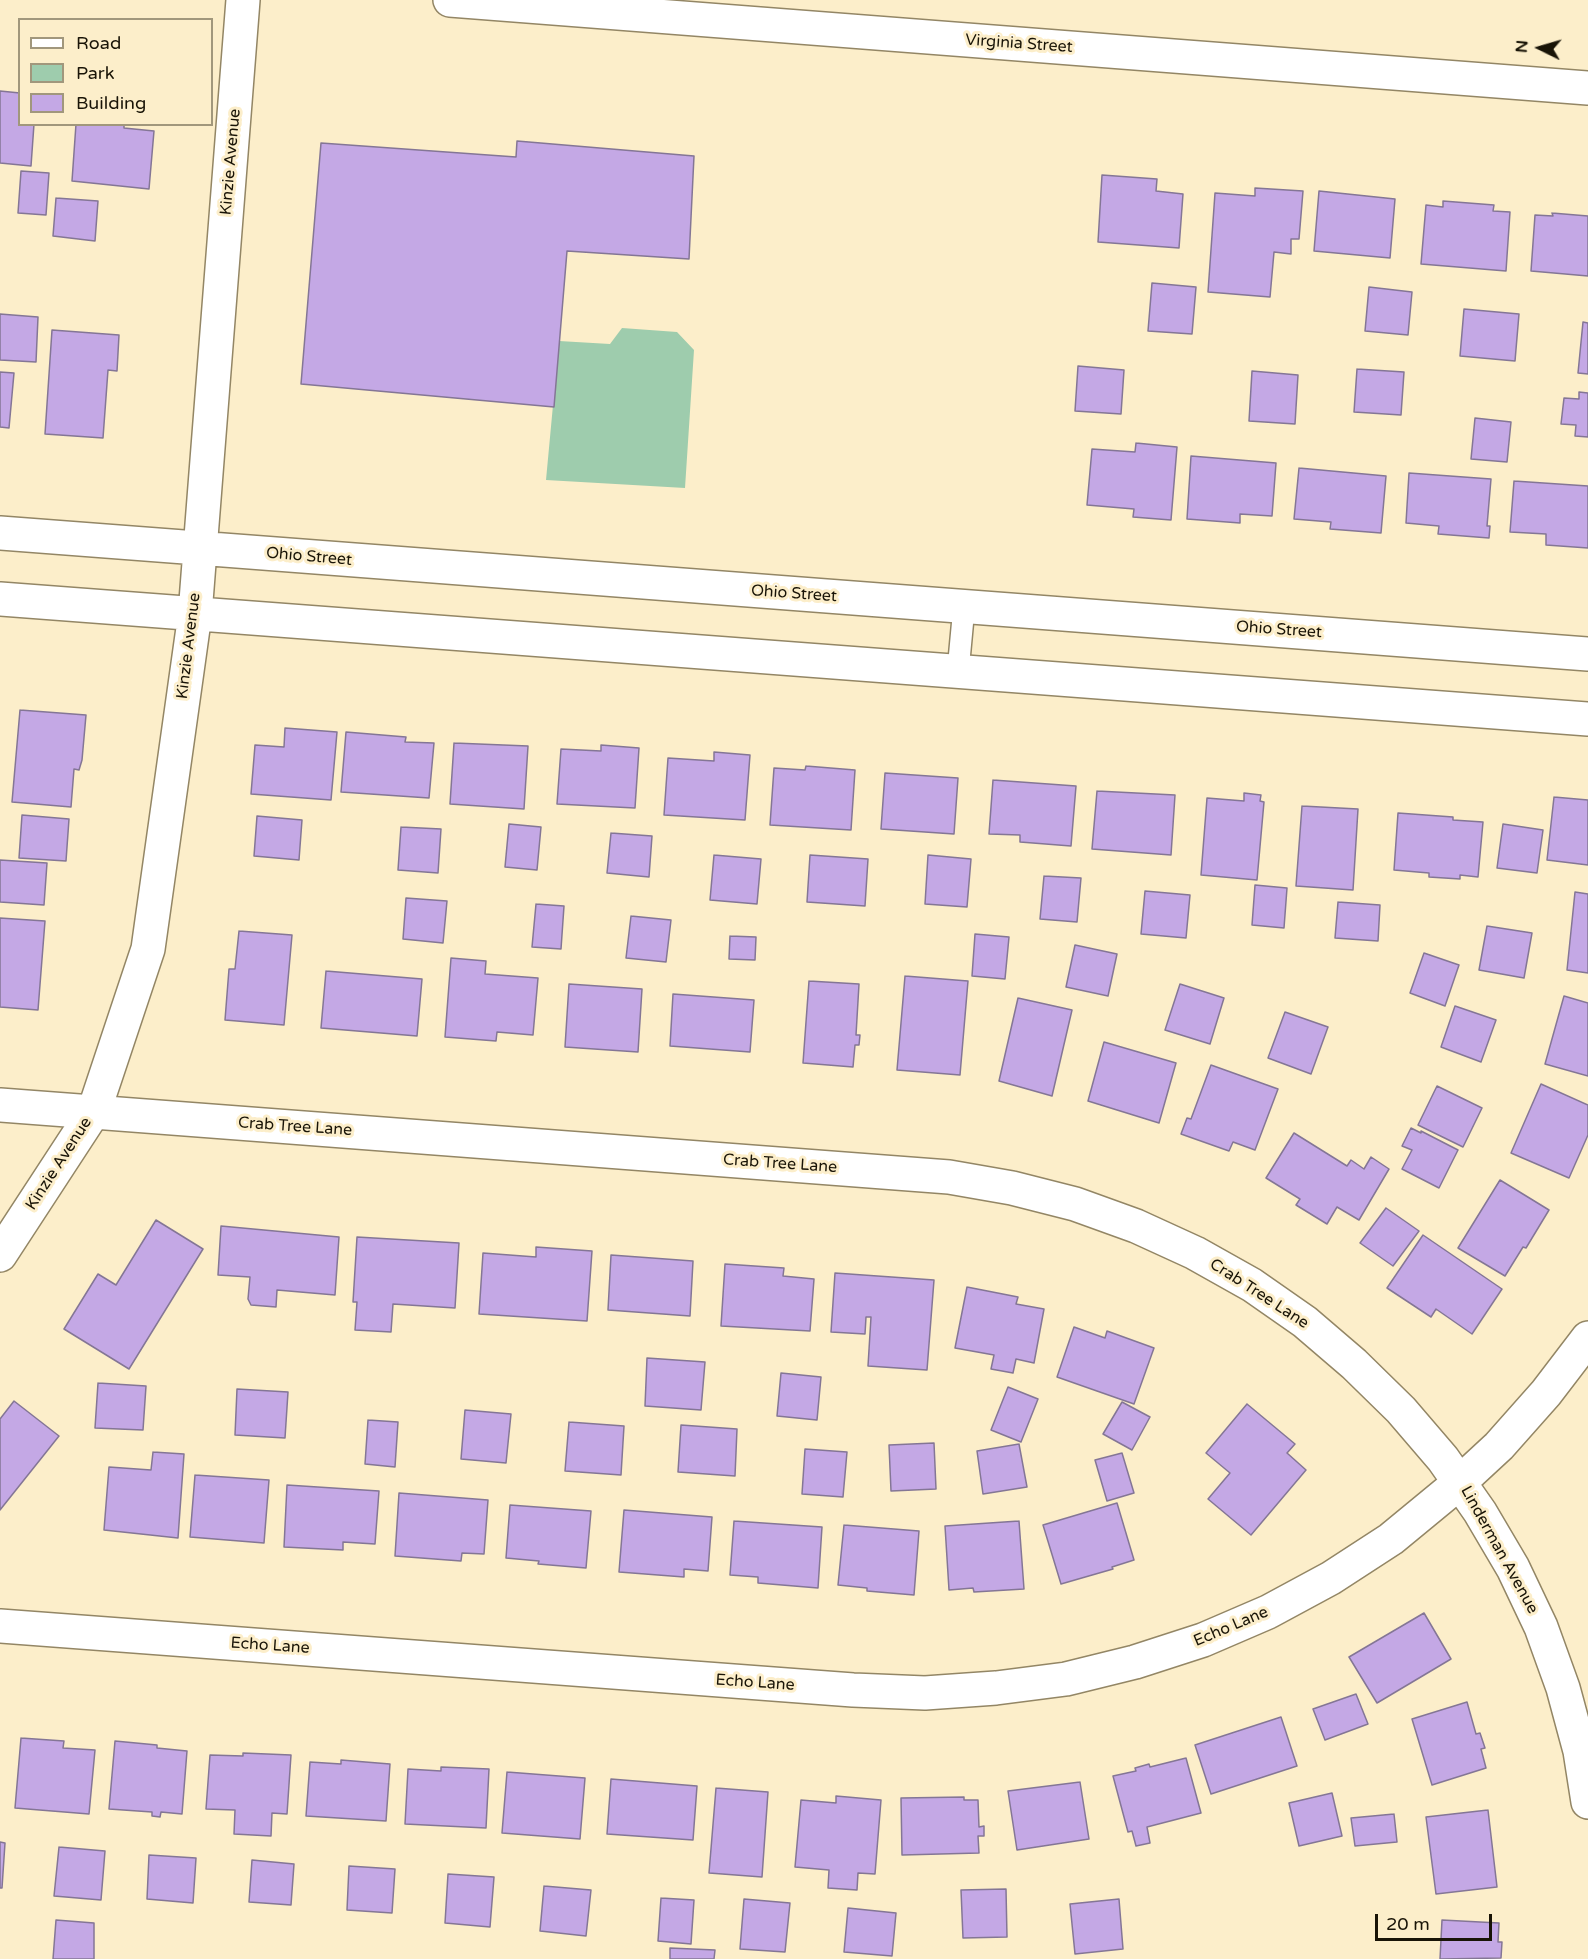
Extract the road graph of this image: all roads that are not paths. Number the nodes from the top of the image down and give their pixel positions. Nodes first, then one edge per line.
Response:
1 (243, 0) edge
2 (450, 0) edge
3 (651, 8) edge
4 (1588, 88) edge
5 (0, 533) edge
6 (200, 548) junction
7 (0, 599) edge
8 (964, 606) junction
9 (195, 614) junction
10 (1588, 654) edge
11 (958, 671) junction
12 (1588, 719) edge
13 (0, 1105) edge
14 (94, 1112) junction
15 (0, 1255) edge
16 (1588, 1338) edge
17 (1460, 1483) junction
18 (0, 1626) edge
19 (1588, 1802) edge

1 - 6 street, Kinzie Avenue
2 - 3 street, Virginia Street
3 - 4 street, Virginia Street
5 - 6 street, Ohio Street
6 - 8 street, Ohio Street
6 - 9 street, Kinzie Avenue
7 - 9 street
8 - 10 street, Ohio Street
8 - 11 lane
9 - 11 street
9 - 14 street, Kinzie Avenue
11 - 12 street
13 - 14 street, Crab Tree Lane
14 - 15 street, Kinzie Avenue
14 - 17 street, Crab Tree Lane
16 - 17 street, Linderman Avenue
17 - 18 street, Echo Lane
17 - 19 street, Linderman Avenue

